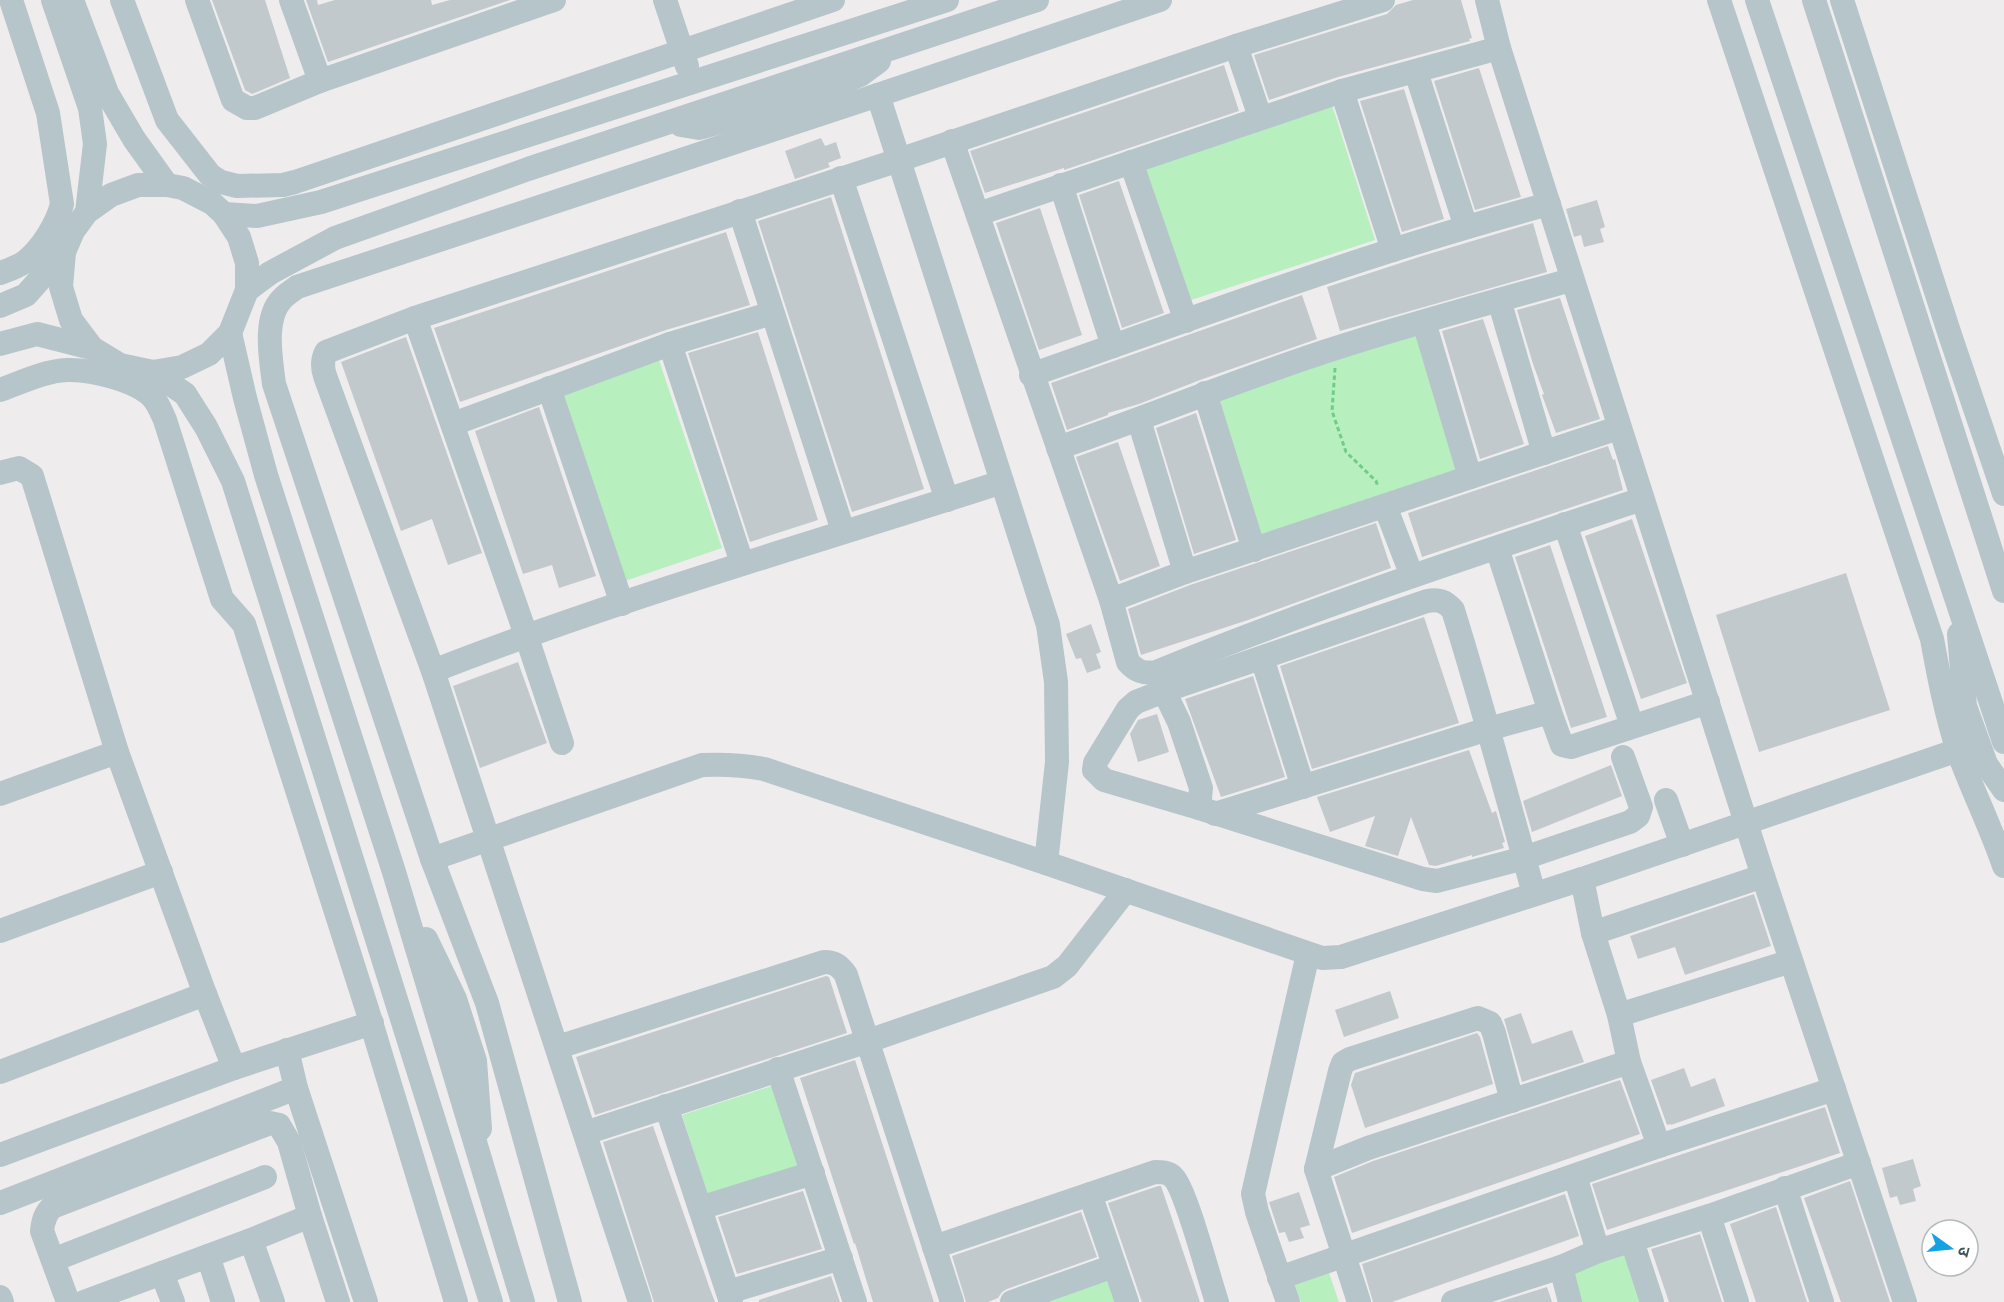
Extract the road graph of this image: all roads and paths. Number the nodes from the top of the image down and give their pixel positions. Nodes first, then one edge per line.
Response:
1 (11, 0) edge
2 (53, 0) edge
3 (72, 0) edge
4 (122, 0) edge
5 (197, 0) edge
6 (291, 0) edge
7 (554, 0) edge
8 (665, 0) edge
9 (833, 0) edge
10 (947, 0) edge
11 (1037, 0) edge
12 (1160, 0) edge
13 (1383, 0) edge
14 (1486, 0) edge
15 (1814, 0) edge
16 (1842, 0) edge
17 (1758, 3) edge
18 (530, 4) edge
19 (1722, 11) edge
20 (1236, 46) junction
21 (1499, 48) junction
22 (682, 50) junction
23 (1416, 72) junction
24 (320, 81) junction
25 (692, 82) junction
26 (1342, 91) junction
27 (878, 95) junction
28 (1260, 117) junction
29 (951, 141) junction
30 (899, 160) junction
31 (1131, 162) junction
32 (841, 178) junction
33 (167, 185) junction
34 (1061, 185) junction
35 (1549, 204) junction
36 (740, 211) junction
37 (87, 212) junction
38 (224, 214) junction
39 (978, 214) junction
40 (1466, 226) junction
41 (1394, 250) junction
42 (64, 252) junction
43 (0, 273) edge
44 (1571, 280) junction
45 (247, 290) junction
46 (1499, 300) junction
47 (0, 306) edge
48 (772, 313) junction
49 (415, 318) junction
50 (1186, 321) junction
51 (1424, 322) junction
52 (230, 333) junction
53 (0, 344) edge
54 (670, 344) junction
55 (1113, 346) junction
56 (92, 348) junction
57 (1336, 348) junction
58 (153, 372) junction
59 (1031, 375) junction
60 (549, 388) junction
61 (0, 390) edge
62 (1205, 393) junction
63 (1139, 420) junction
64 (453, 424) junction
65 (1618, 428) junction
66 (1058, 448) junction
67 (1544, 453) junction
68 (0, 473) edge
69 (1470, 477) junction
70 (1002, 482) junction
71 (2004, 494) edge
72 (1642, 499) junction
73 (947, 500) junction
74 (1385, 506) junction
75 (1565, 524) junction
76 (843, 531) junction
77 (1497, 548) junction
78 (1254, 550) junction
79 (742, 563) junction
80 (1185, 572) junction
81 (1412, 576) junction
82 (2004, 591) edge
83 (1955, 596) junction
84 (1111, 600) junction
85 (622, 604) junction
86 (526, 635) junction
87 (1262, 658) junction
88 (433, 671) junction
89 (1164, 691) junction
90 (1708, 702) junction
91 (1550, 712) junction
92 (1632, 726) junction
93 (1488, 729) junction
94 (2004, 742) edge
95 (562, 743) dead end
96 (1958, 750) junction
97 (117, 752) junction
98 (1623, 757) dead end
99 (1303, 788) junction
100 (2004, 790) edge
101 (1, 792) edge
102 (1665, 800) dead end
103 (1207, 811) junction
104 (1746, 824) junction
105 (489, 838) junction
106 (1682, 845) junction
107 (1524, 858) junction
108 (432, 859) junction
109 (1046, 863) junction
110 (2004, 866) edge
111 (160, 872) junction
112 (1763, 876) junction
113 (1582, 879) junction
114 (1126, 891) junction
115 (1534, 894) junction
116 (0, 931) edge
117 (1593, 933) junction
118 (1308, 954) junction
119 (1791, 961) junction
120 (205, 994) junction
121 (1619, 1015) junction
122 (372, 1023) junction
123 (868, 1041) junction
124 (558, 1047) junction
125 (287, 1050) junction
126 (1629, 1062) junction
127 (234, 1068) junction
128 (778, 1069) junction
129 (0, 1072) edge
130 (296, 1088) junction
131 (1834, 1089) junction
132 (1512, 1101) junction
133 (666, 1106) junction
134 (585, 1133) junction
135 (1659, 1146) junction
136 (0, 1155) edge
137 (1859, 1163) junction
138 (1316, 1169) junction
139 (813, 1173) junction
140 (1575, 1176) junction
141 (265, 1177) dead end
142 (1785, 1188) junction
143 (1090, 1194) junction
144 (0, 1203) edge
145 (700, 1208) junction
146 (310, 1216) junction
147 (1708, 1216) junction
148 (251, 1240) junction
149 (1632, 1241) junction
150 (934, 1247) junction
151 (1598, 1251) junction
152 (208, 1256) junction
153 (1344, 1257) junction
154 (841, 1258) junction
155 (53, 1260) junction
156 (1114, 1266) junction
157 (1561, 1267) junction
158 (162, 1274) junction
159 (1280, 1278) junction
160 (121, 1296) edge
161 (730, 1297) edge
162 (0, 1298) edge
163 (1025, 1300) edge
164 (2, 1302) edge
165 (68, 1302) edge
166 (84, 1302) edge
167 (173, 1302) edge
168 (224, 1302) edge
169 (273, 1302) edge
170 (338, 1302) edge
171 (366, 1302) edge
172 (456, 1302) edge
173 (491, 1302) edge
174 (523, 1302) edge
175 (570, 1302) edge
176 (640, 1302) edge
177 (855, 1302) edge
178 (952, 1302) edge
179 (1127, 1302) edge
180 (1216, 1302) edge
181 (1288, 1302) edge
182 (1359, 1302) edge
183 (1453, 1302) edge
184 (1570, 1302) edge
185 (1652, 1302) edge
186 (1737, 1302) edge
187 (1822, 1302) edge
188 (1905, 1302) edge

1 - 43 street
2 - 37 street
3 - 33 street
4 - 22 street
5 - 24 street
6 - 24 street
7 - 18 street
8 - 22 street
9 - 22 street
10 - 25 street
11 - 45 street
12 - 27 street
13 - 20 street
14 - 21 street
15 - 82 street
16 - 71 street
17 - 19 street
17 - 83 street
18 - 24 street
19 - 96 street
20 - 28 street
20 - 29 street
21 - 23 street
21 - 35 street
22 - 25 street
23 - 26 street
23 - 40 street
25 - 38 street
26 - 28 street
26 - 41 street
27 - 30 street
27 - 108 street
28 - 31 street
29 - 30 street
29 - 39 street
30 - 32 street
30 - 70 street
31 - 34 street
31 - 50 street
32 - 36 street
32 - 73 street
33 - 37 street
33 - 38 street
34 - 39 street
34 - 55 street
35 - 40 street
35 - 44 street
36 - 48 street
36 - 49 street
37 - 42 street
38 - 45 street
39 - 59 street
40 - 41 street
41 - 50 street
42 - 47 street
42 - 56 street
44 - 46 street
44 - 65 street
45 - 52 street
46 - 51 street
46 - 67 street
48 - 54 street
48 - 76 street
49 - 64 street
49 - 88 street
50 - 55 street
51 - 57 street
51 - 69 street
52 - 58 street
52 - 174 street
53 - 56 street
54 - 60 street
54 - 79 street
55 - 59 street
56 - 58 street
57 - 62 street
57 - 74 path
58 - 173 street
59 - 66 street
60 - 64 street
60 - 85 street
61 - 122 street
62 - 63 street
62 - 78 street
63 - 66 street
63 - 80 street
64 - 86 street
65 - 67 street
65 - 72 street
66 - 84 street
67 - 69 street
68 - 97 street
69 - 74 street
70 - 73 street
70 - 109 street
72 - 75 street
72 - 90 street
73 - 76 street
74 - 78 street
74 - 81 street
75 - 77 street
75 - 92 street
76 - 79 street
77 - 81 street
77 - 91 street
78 - 80 street
79 - 85 street
80 - 84 street
81 - 84 street
83 - 94 street
83 - 100 street
85 - 86 street
86 - 88 street
86 - 95 street
87 - 89 street
87 - 93 street
87 - 99 street
88 - 105 street
89 - 103 street
89 - 103 street
90 - 92 street
90 - 104 street
91 - 92 street
91 - 93 street
93 - 99 street
93 - 107 street
96 - 104 street
96 - 110 street
97 - 101 street
97 - 111 street
98 - 107 street
99 - 103 street
102 - 106 street
103 - 107 street
104 - 106 street
104 - 112 street
105 - 108 street
105 - 109 street
105 - 124 street
106 - 113 street
107 - 115 street
108 - 175 street
109 - 114 street
111 - 116 street
111 - 120 street
112 - 117 street
112 - 119 street
113 - 115 street
113 - 117 street
114 - 118 street
114 - 123 street
115 - 118 street
117 - 121 street
118 - 159 street
119 - 121 street
119 - 131 street
120 - 127 street
120 - 129 street
121 - 126 street
122 - 125 street
122 - 172 street
123 - 124 street
123 - 128 street
123 - 150 street
124 - 134 street
125 - 127 street
125 - 130 street
126 - 132 street
126 - 135 street
127 - 136 street
128 - 133 street
128 - 139 street
130 - 144 street
130 - 171 street
131 - 135 street
131 - 137 street
132 - 138 street
132 - 138 street
133 - 134 street
133 - 145 street
134 - 176 street
135 - 140 street
137 - 142 street
137 - 188 street
138 - 153 street
139 - 145 street
139 - 154 street
140 - 151 street
140 - 153 street
141 - 155 street
142 - 147 street
142 - 187 street
143 - 150 street
143 - 156 street
143 - 180 street
145 - 161 street
146 - 148 street
146 - 155 street
146 - 170 street
147 - 149 street
147 - 186 street
148 - 152 street
148 - 169 street
149 - 151 street
149 - 185 street
150 - 178 street
151 - 157 street
152 - 158 street
152 - 168 street
153 - 159 street
153 - 182 street
154 - 161 street
154 - 177 street
155 - 165 street
156 - 163 street
156 - 179 street
157 - 183 street
157 - 184 street
158 - 160 street
158 - 167 street
159 - 181 street
160 - 166 street
162 - 164 street

